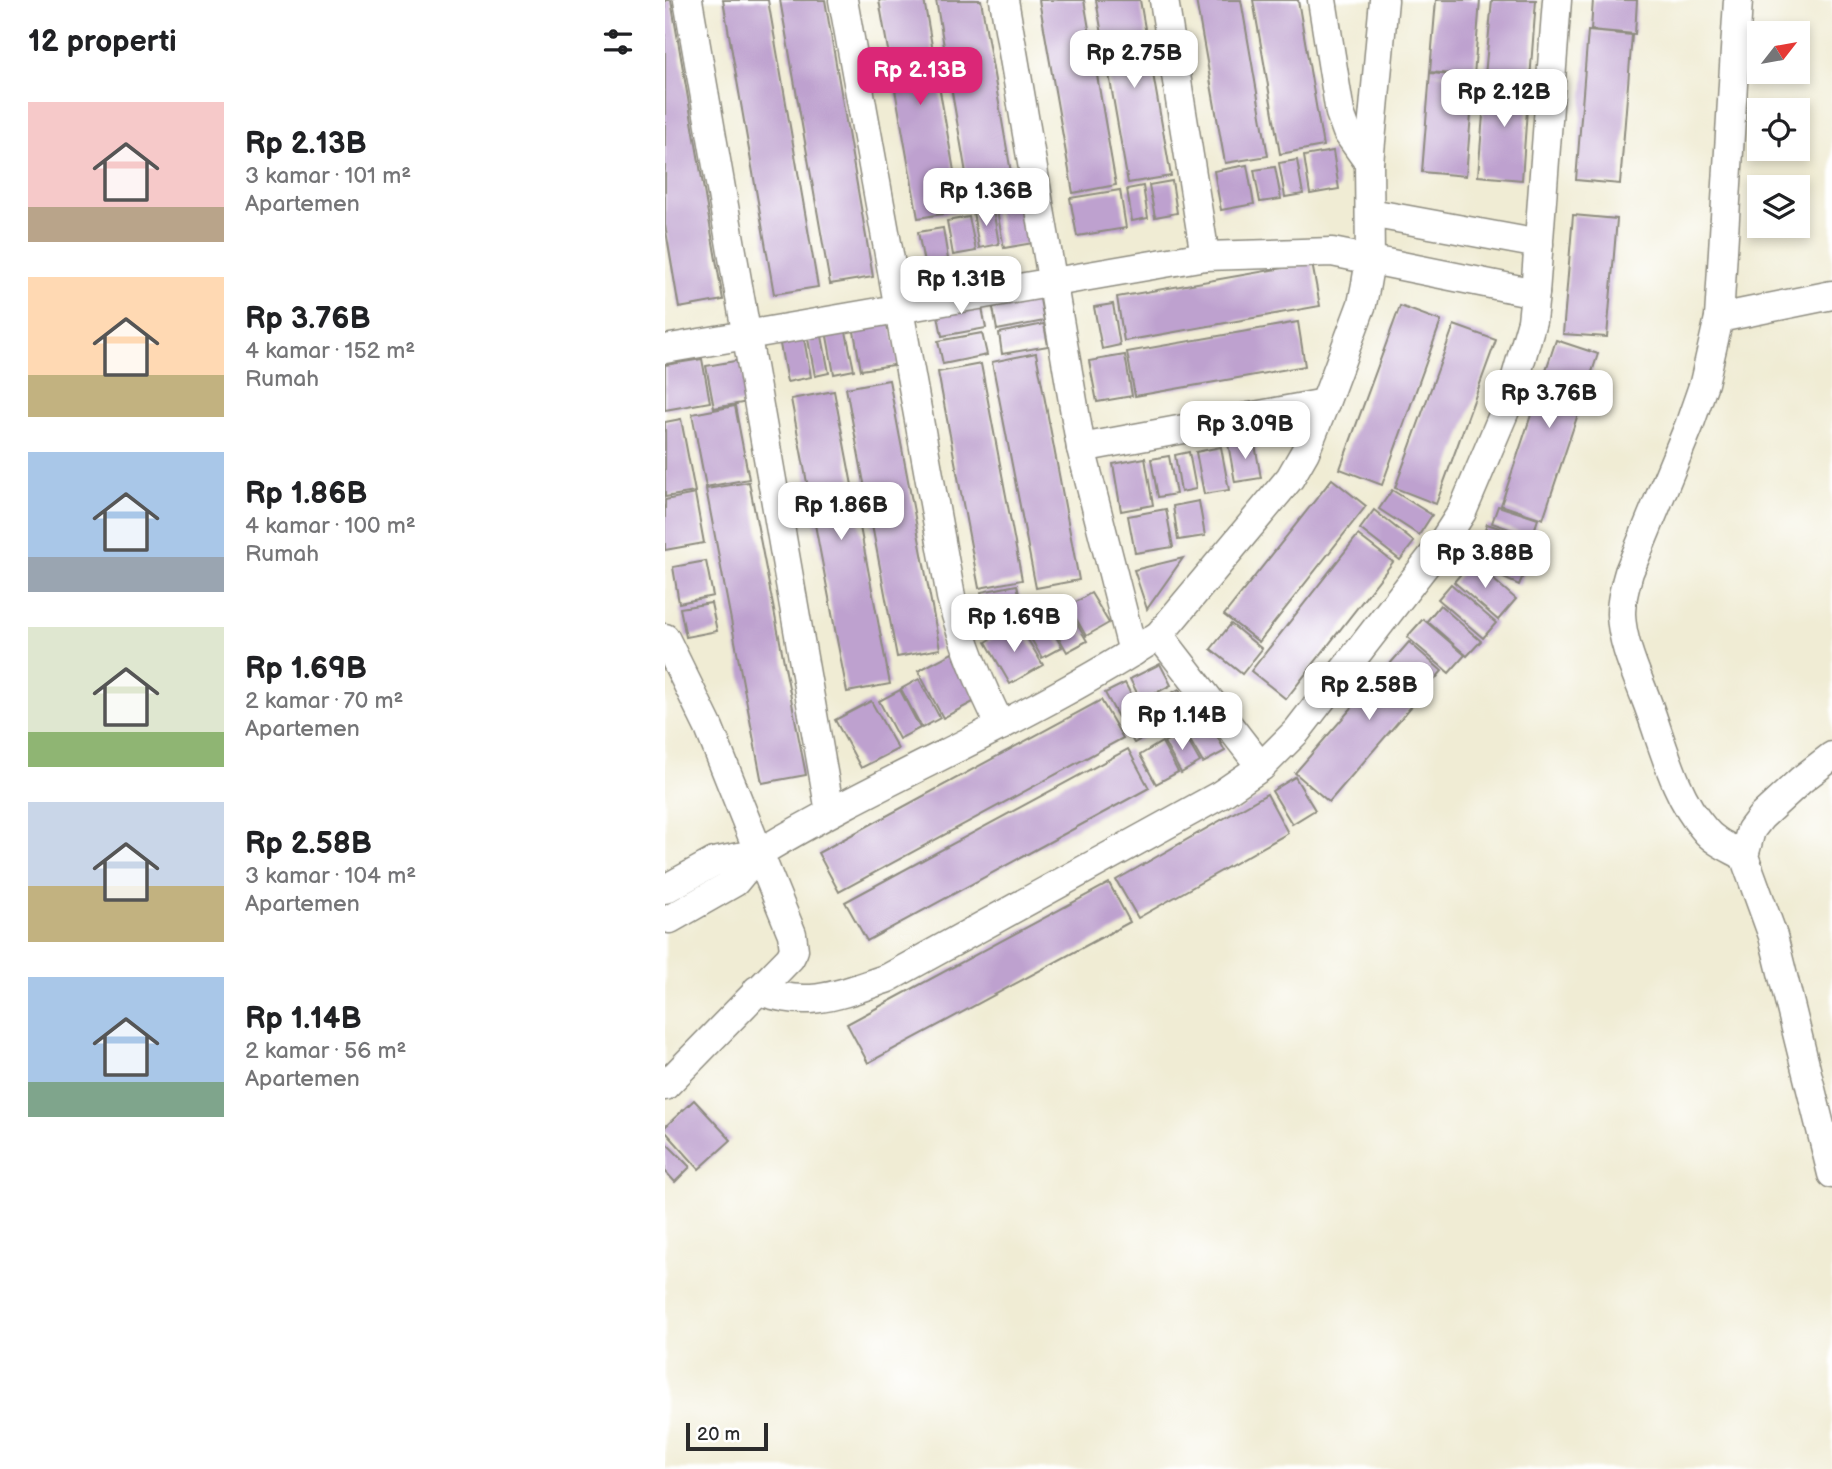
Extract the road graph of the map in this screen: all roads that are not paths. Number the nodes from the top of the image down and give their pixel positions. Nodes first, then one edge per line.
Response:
1 (688, 0) edge
2 (843, 0) edge
3 (1004, 0) edge
4 (1164, 0) edge
5 (1322, 0) edge
6 (1384, 0) edge
7 (1557, 0) edge
8 (1738, 0) edge
9 (1370, 163) junction
10 (1370, 213) junction
11 (1539, 244) junction
12 (1206, 256) junction
13 (1370, 260) junction
14 (1053, 281) junction
15 (1535, 293) junction
16 (1832, 295) edge
17 (898, 309) junction
18 (1719, 318) junction
19 (747, 335) junction
20 (665, 349) edge
21 (1325, 403) junction
22 (1081, 448) junction
23 (1159, 635) junction
24 (665, 638) edge
25 (1133, 652) junction
26 (1001, 726) junction
27 (1832, 756) edge
28 (1261, 767) junction
29 (830, 812) junction
30 (759, 853) junction
31 (1744, 856) junction
32 (665, 888) edge
33 (667, 919) edge
34 (757, 990) junction
35 (665, 1086) edge
36 (1832, 1174) edge

1 - 19 street
2 - 17 street
3 - 14 street
4 - 12 street
5 - 9 street
6 - 9 street
7 - 11 street
8 - 18 street
9 - 10 street
10 - 11 street
10 - 13 street
11 - 15 street
12 - 13 street
12 - 14 street
13 - 15 street
13 - 21 street
14 - 17 street
14 - 22 street
15 - 28 street
16 - 18 street
17 - 19 street
17 - 26 street
18 - 31 street
19 - 20 street
19 - 29 street
21 - 22 street
21 - 23 street
22 - 25 street
23 - 25 street
23 - 28 street
24 - 30 street
25 - 26 street
26 - 29 street
27 - 31 street
28 - 34 street
29 - 30 street
30 - 32 street
30 - 33 street
30 - 34 street
31 - 36 street
34 - 35 street

